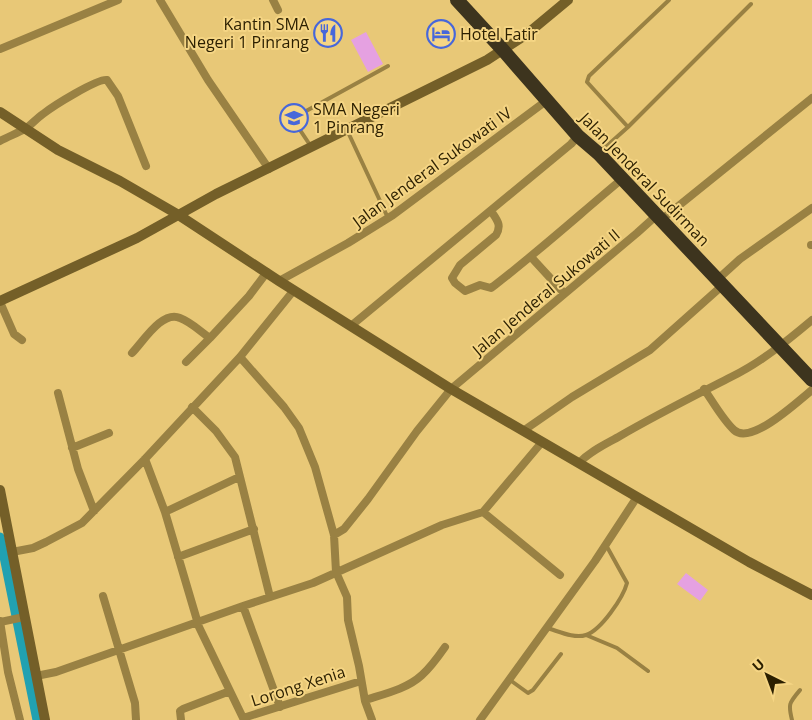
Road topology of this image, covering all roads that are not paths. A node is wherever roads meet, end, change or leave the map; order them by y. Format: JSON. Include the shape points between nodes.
{"nodes":[{"id":1,"x":118,"y":0,"type":"edge"},
{"id":2,"x":160,"y":0,"type":"edge"},
{"id":3,"x":274,"y":0,"type":"edge"},
{"id":4,"x":457,"y":0,"type":"edge"},
{"id":5,"x":668,"y":0,"type":"edge"},
{"id":6,"x":564,"y":1,"type":"edge"},
{"id":7,"x":751,"y":4,"type":"dead end"},
{"id":8,"x":278,"y":10,"type":"dead end"},
{"id":9,"x":0,"y":49,"type":"edge"},
{"id":10,"x":503,"y":50,"type":"junction"},
{"id":11,"x":388,"y":66,"type":"dead end"},
{"id":12,"x":812,"y":98,"type":"edge"},
{"id":13,"x":546,"y":101,"type":"junction"},
{"id":14,"x":0,"y":112,"type":"edge"},
{"id":15,"x":628,"y":127,"type":"junction"},
{"id":16,"x":26,"y":128,"type":"junction"},
{"id":17,"x":347,"y":130,"type":"junction"},
{"id":18,"x":578,"y":136,"type":"junction"},
{"id":19,"x":0,"y":141,"type":"edge"},
{"id":20,"x":312,"y":148,"type":"junction"},
{"id":21,"x":599,"y":154,"type":"junction"},
{"id":22,"x":146,"y":166,"type":"dead end"},
{"id":23,"x":269,"y":169,"type":"junction"},
{"id":24,"x":622,"y":179,"type":"junction"},
{"id":25,"x":812,"y":208,"type":"edge"},
{"id":26,"x":491,"y":211,"type":"junction"},
{"id":27,"x":177,"y":214,"type":"junction"},
{"id":28,"x":659,"y":217,"type":"junction"},
{"id":29,"x":388,"y":218,"type":"junction"},
{"id":30,"x":531,"y":257,"type":"junction"},
{"id":31,"x":267,"y":272,"type":"junction"},
{"id":32,"x":280,"y":281,"type":"junction"},
{"id":33,"x":721,"y":282,"type":"junction"},
{"id":34,"x":294,"y":290,"type":"junction"},
{"id":35,"x":564,"y":293,"type":"junction"},
{"id":36,"x":0,"y":302,"type":"edge"},
{"id":37,"x":812,"y":320,"type":"edge"},
{"id":38,"x":352,"y":325,"type":"junction"},
{"id":39,"x":210,"y":338,"type":"junction"},
{"id":40,"x":22,"y":340,"type":"dead end"},
{"id":41,"x":780,"y":345,"type":"junction"},
{"id":42,"x":132,"y":353,"type":"dead end"},
{"id":43,"x":240,"y":357,"type":"junction"},
{"id":44,"x":186,"y":362,"type":"dead end"},
{"id":45,"x":810,"y":376,"type":"edge"},
{"id":46,"x":451,"y":389,"type":"junction"},
{"id":47,"x":704,"y":389,"type":"junction"},
{"id":48,"x":812,"y":390,"type":"edge"},
{"id":49,"x":58,"y":394,"type":"dead end"},
{"id":50,"x":192,"y":407,"type":"junction"},
{"id":51,"x":523,"y":431,"type":"junction"},
{"id":52,"x":109,"y":433,"type":"dead end"},
{"id":53,"x":542,"y":442,"type":"junction"},
{"id":54,"x":72,"y":448,"type":"junction"},
{"id":55,"x":145,"y":459,"type":"junction"},
{"id":56,"x":579,"y":463,"type":"junction"},
{"id":57,"x":239,"y":477,"type":"junction"},
{"id":58,"x":0,"y":490,"type":"edge"},
{"id":59,"x":637,"y":497,"type":"junction"},
{"id":60,"x":94,"y":511,"type":"junction"},
{"id":61,"x":165,"y":512,"type":"junction"},
{"id":62,"x":483,"y":512,"type":"junction"},
{"id":63,"x":254,"y":530,"type":"junction"},
{"id":64,"x":334,"y":535,"type":"junction"},
{"id":65,"x":606,"y":546,"type":"junction"},
{"id":66,"x":12,"y":552,"type":"junction"},
{"id":67,"x":178,"y":557,"type":"junction"},
{"id":68,"x":336,"y":572,"type":"junction"},
{"id":69,"x":560,"y":576,"type":"dead end"},
{"id":70,"x":812,"y":595,"type":"edge"},
{"id":71,"x":103,"y":596,"type":"dead end"},
{"id":72,"x":270,"y":597,"type":"junction"},
{"id":73,"x":243,"y":606,"type":"junction"},
{"id":74,"x":23,"y":618,"type":"junction"},
{"id":75,"x":2,"y":622,"type":"edge"},
{"id":76,"x":197,"y":622,"type":"junction"},
{"id":77,"x":546,"y":628,"type":"junction"},
{"id":78,"x":586,"y":635,"type":"junction"},
{"id":79,"x":445,"y":648,"type":"dead end"},
{"id":80,"x":119,"y":650,"type":"junction"},
{"id":81,"x":561,"y":654,"type":"dead end"},
{"id":82,"x":648,"y":670,"type":"dead end"},
{"id":83,"x":36,"y":676,"type":"junction"},
{"id":84,"x":510,"y":680,"type":"junction"},
{"id":85,"x":361,"y":681,"type":"junction"},
{"id":86,"x":230,"y":690,"type":"junction"},
{"id":87,"x":800,"y":690,"type":"dead end"},
{"id":88,"x":365,"y":700,"type":"junction"},
{"id":89,"x":280,"y":707,"type":"junction"},
{"id":90,"x":243,"y":719,"type":"edge"},
{"id":91,"x":20,"y":720,"type":"edge"},
{"id":92,"x":45,"y":720,"type":"edge"},
{"id":93,"x":136,"y":720,"type":"edge"},
{"id":94,"x":181,"y":720,"type":"edge"},
{"id":95,"x":372,"y":720,"type":"edge"},
{"id":96,"x":480,"y":720,"type":"edge"},
{"id":97,"x":792,"y":720,"type":"edge"}],
"edges":[{"from":1,"to":9,"type":"street"},
{"from":2,"to":23,"type":"street","via":[[208,80]]},
{"from":3,"to":8,"type":"street"},
{"from":4,"to":10,"type":"highway","name":"Jalan Jenderal Sudirman"},
{"from":5,"to":15,"type":"lane","via":[[587,80]]},
{"from":6,"to":10,"type":"street","via":[[527,34]]},
{"from":7,"to":15,"type":"lane"},
{"from":10,"to":13,"type":"highway","name":"Jalan Jenderal Sudirman"},
{"from":10,"to":17,"type":"street"},
{"from":11,"to":20,"type":"lane","via":[[297,116],[296,124]]},
{"from":12,"to":28,"type":"street","name":"Jalan Jenderal Sukowati II"},
{"from":13,"to":18,"type":"highway","name":"Jalan Jenderal Sudirman"},
{"from":13,"to":29,"type":"street","name":"Jalan Jenderal Sukowati IV"},
{"from":14,"to":16,"type":"street"},
{"from":15,"to":21,"type":"lane"},
{"from":16,"to":19,"type":"street"},
{"from":16,"to":22,"type":"street","via":[[42,114],[95,82],[108,80],[118,96]]},
{"from":16,"to":27,"type":"street","via":[[58,150]]},
{"from":17,"to":20,"type":"street"},
{"from":17,"to":29,"type":"lane"},
{"from":18,"to":21,"type":"highway","name":"Jalan Jenderal Sudirman"},
{"from":18,"to":26,"type":"street"},
{"from":20,"to":23,"type":"street"},
{"from":21,"to":24,"type":"highway","name":"Jalan Jenderal Sudirman"},
{"from":23,"to":27,"type":"street"},
{"from":24,"to":28,"type":"highway","name":"Jalan Jenderal Sudirman"},
{"from":24,"to":30,"type":"street"},
{"from":25,"to":33,"type":"street","via":[[740,259]]},
{"from":26,"to":30,"type":"street","via":[[498,221],[499,230],[460,265],[452,278],[455,284],[465,291],[480,285],[491,288]]},
{"from":26,"to":38,"type":"street"},
{"from":27,"to":31,"type":"street"},
{"from":27,"to":36,"type":"street","via":[[137,238]]},
{"from":28,"to":33,"type":"highway","name":"Jalan Jenderal Sudirman"},
{"from":28,"to":35,"type":"street","name":"Jalan Jenderal Sukowati II"},
{"from":29,"to":32,"type":"street","name":"Jalan Jenderal Sukowati IV"},
{"from":30,"to":35,"type":"street"},
{"from":31,"to":32,"type":"street"},
{"from":31,"to":39,"type":"street"},
{"from":32,"to":34,"type":"street"},
{"from":33,"to":41,"type":"highway","name":"Jalan Jenderal Sudirman"},
{"from":33,"to":51,"type":"street","via":[[650,350]]},
{"from":34,"to":38,"type":"street"},
{"from":34,"to":43,"type":"street"},
{"from":35,"to":46,"type":"street","name":"Jalan Jenderal Sukowati II"},
{"from":36,"to":40,"type":"street","via":[[14,334]]},
{"from":37,"to":41,"type":"street"},
{"from":38,"to":46,"type":"street"},
{"from":39,"to":42,"type":"street","via":[[172,316],[161,320]]},
{"from":39,"to":44,"type":"street"},
{"from":41,"to":45,"type":"highway","name":"Jalan Jenderal Sudirman"},
{"from":41,"to":47,"type":"street","via":[[744,370]]},
{"from":43,"to":50,"type":"street"},
{"from":43,"to":64,"type":"street","via":[[299,428],[315,467]]},
{"from":46,"to":51,"type":"street"},
{"from":46,"to":64,"type":"street","name":"Jalan Jenderal Sukowati II","via":[[368,500],[344,529]]},
{"from":47,"to":48,"type":"street","via":[[735,431],[747,434],[758,431]]},
{"from":47,"to":56,"type":"street","via":[[595,450]]},
{"from":49,"to":54,"type":"street"},
{"from":50,"to":55,"type":"street"},
{"from":50,"to":57,"type":"street","via":[[232,453]]},
{"from":51,"to":53,"type":"street"},
{"from":52,"to":54,"type":"street"},
{"from":53,"to":56,"type":"street"},
{"from":53,"to":62,"type":"street"},
{"from":54,"to":60,"type":"street"},
{"from":55,"to":60,"type":"street"},
{"from":55,"to":61,"type":"street"},
{"from":56,"to":59,"type":"street"},
{"from":57,"to":61,"type":"street"},
{"from":57,"to":63,"type":"street"},
{"from":58,"to":66,"type":"street"},
{"from":59,"to":65,"type":"street"},
{"from":59,"to":70,"type":"street"},
{"from":60,"to":66,"type":"street","via":[[75,528],[33,548]]},
{"from":61,"to":67,"type":"street"},
{"from":62,"to":68,"type":"street","via":[[442,525]]},
{"from":62,"to":69,"type":"street"},
{"from":63,"to":67,"type":"street"},
{"from":63,"to":72,"type":"street"},
{"from":64,"to":68,"type":"street"},
{"from":65,"to":77,"type":"street"},
{"from":65,"to":78,"type":"lane","via":[[627,583],[600,625]]},
{"from":66,"to":74,"type":"street"},
{"from":67,"to":76,"type":"street"},
{"from":68,"to":72,"type":"street"},
{"from":68,"to":85,"type":"street","via":[[347,597],[348,620]]},
{"from":71,"to":80,"type":"street"},
{"from":72,"to":73,"type":"street"},
{"from":73,"to":76,"type":"street"},
{"from":73,"to":89,"type":"street"},
{"from":74,"to":75,"type":"street"},
{"from":74,"to":83,"type":"street"},
{"from":75,"to":91,"type":"street","via":[[8,672]]},
{"from":76,"to":80,"type":"street"},
{"from":76,"to":86,"type":"street"},
{"from":77,"to":78,"type":"lane","via":[[570,635]]},
{"from":77,"to":84,"type":"street"},
{"from":78,"to":82,"type":"lane","via":[[617,648]]},
{"from":79,"to":88,"type":"street","via":[[424,674],[412,683]]},
{"from":80,"to":83,"type":"street"},
{"from":80,"to":93,"type":"street","via":[[135,703]]},
{"from":81,"to":84,"type":"lane","via":[[528,693]]},
{"from":83,"to":92,"type":"street"},
{"from":84,"to":96,"type":"street"},
{"from":85,"to":88,"type":"street"},
{"from":85,"to":89,"type":"street","name":"Lorong Xenia"},
{"from":86,"to":90,"type":"street"},
{"from":86,"to":94,"type":"street","via":[[183,708]]},
{"from":87,"to":97,"type":"lane","via":[[788,706]]},
{"from":88,"to":95,"type":"street"},
{"from":89,"to":90,"type":"street","name":"Lorong Xenia"}]}
